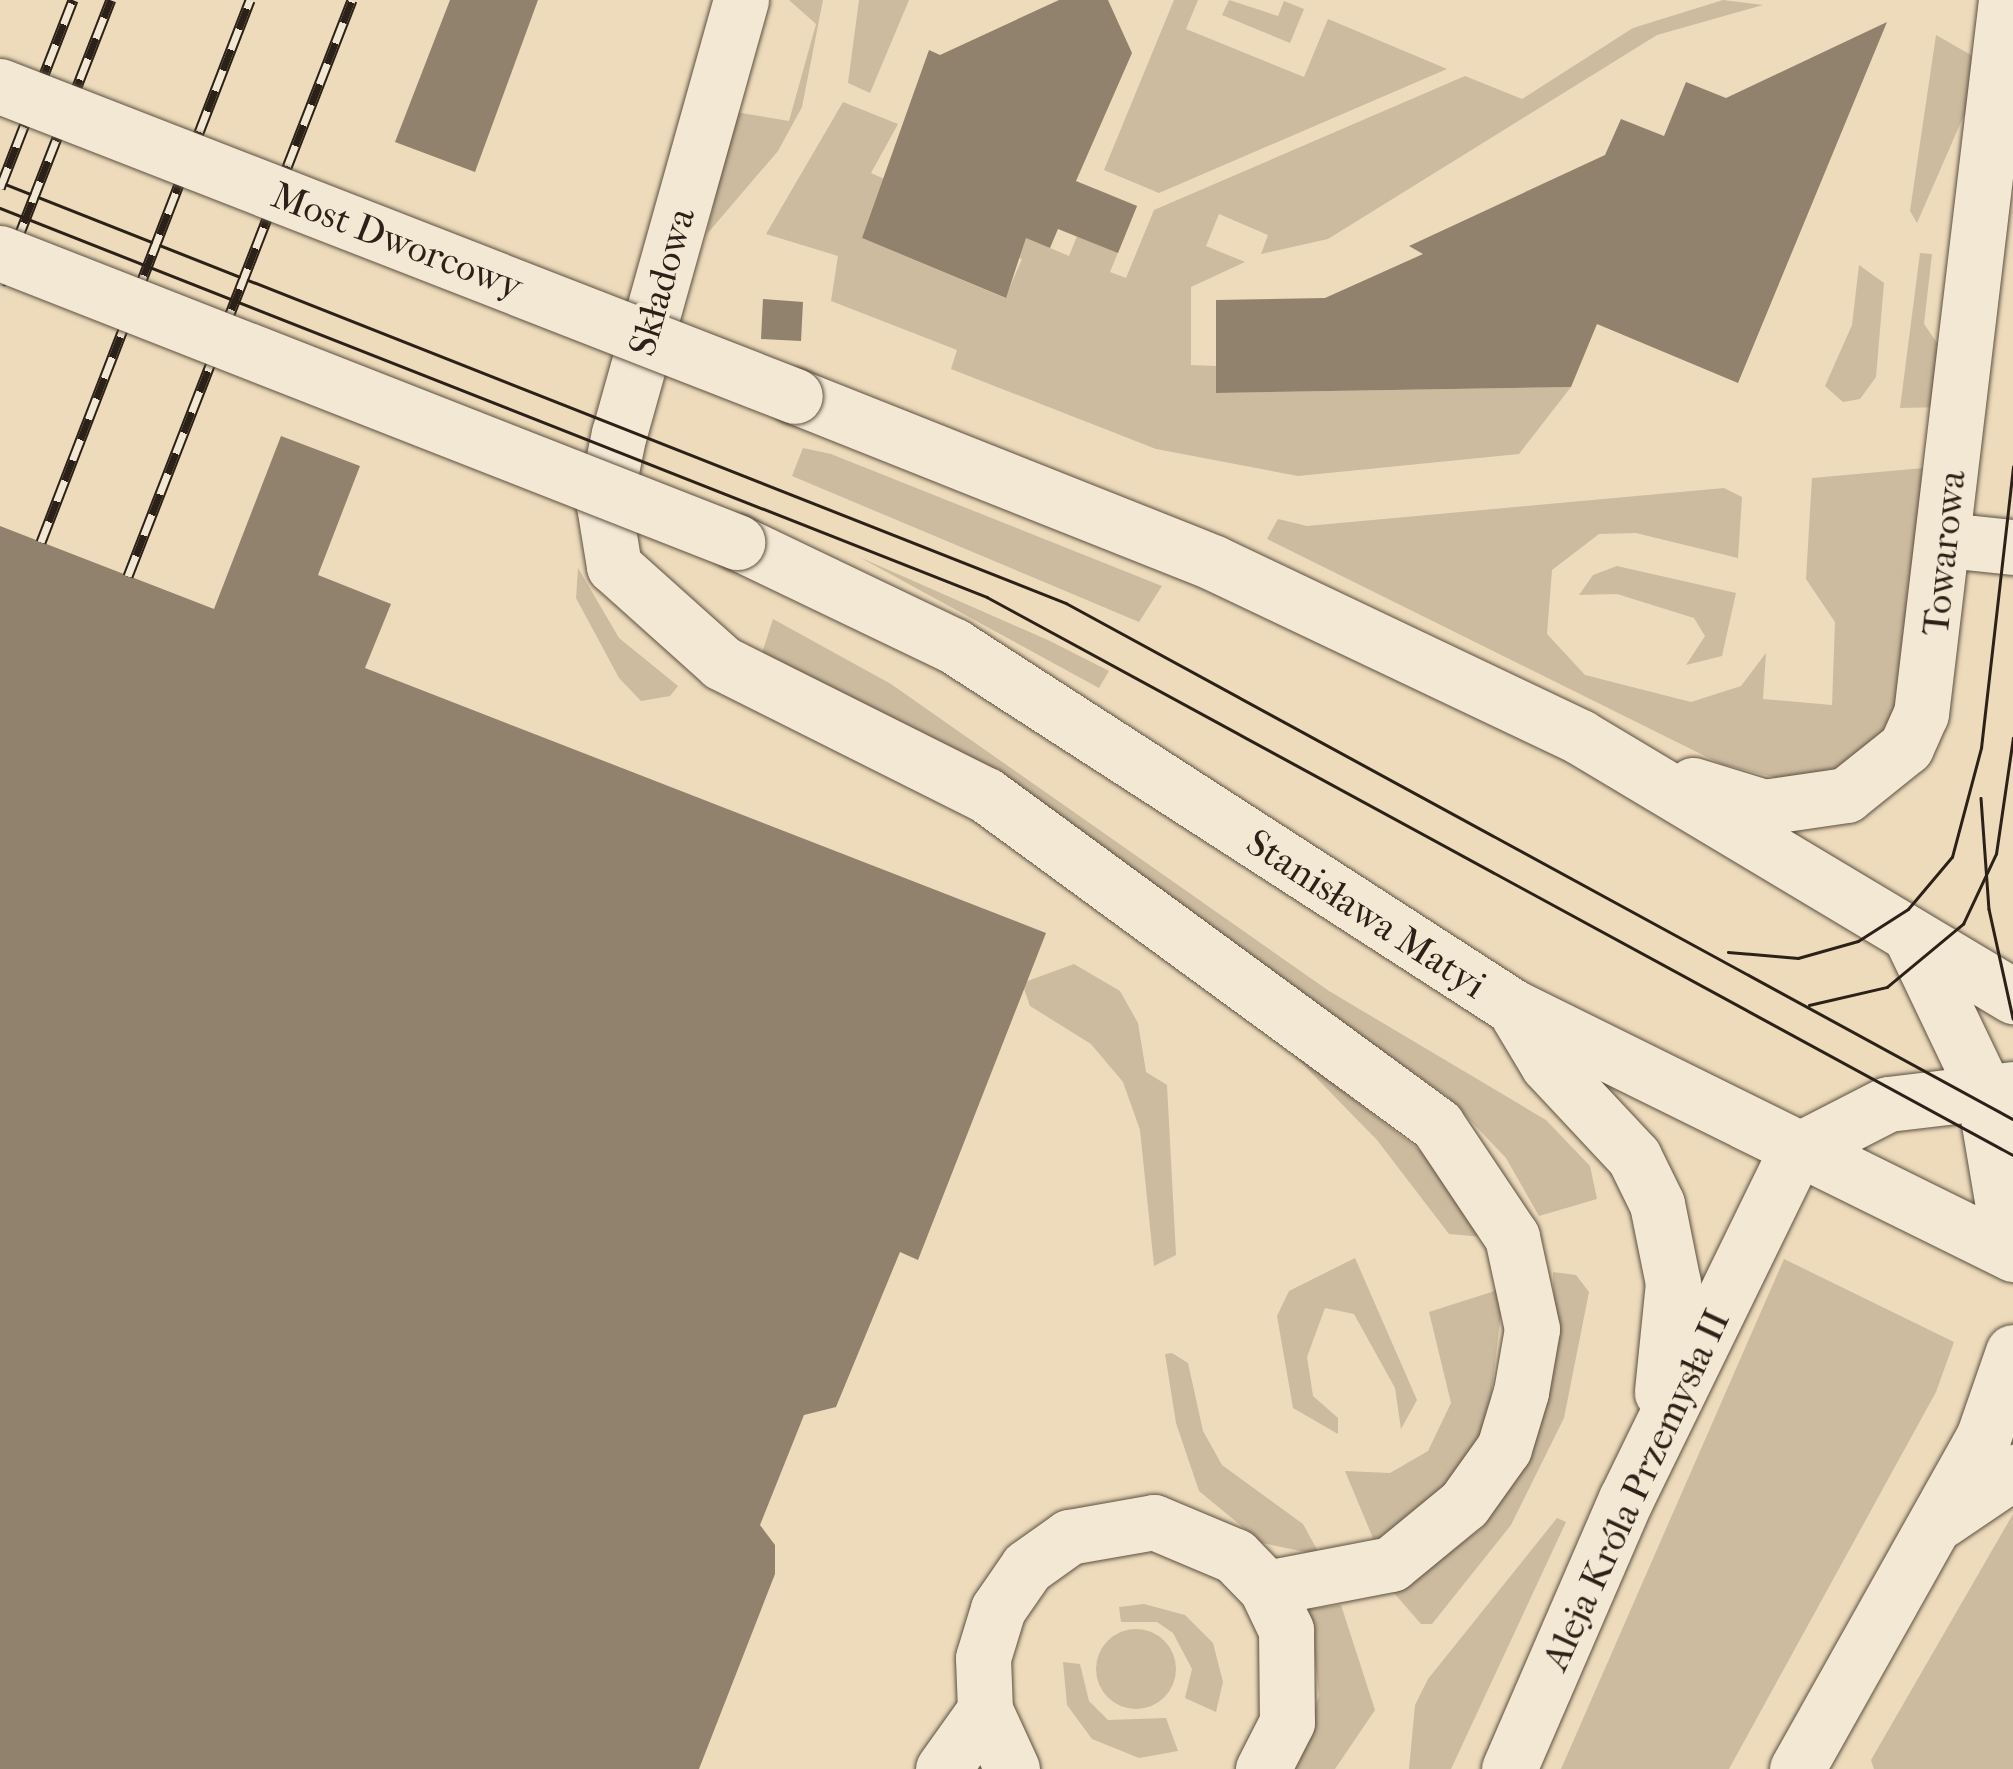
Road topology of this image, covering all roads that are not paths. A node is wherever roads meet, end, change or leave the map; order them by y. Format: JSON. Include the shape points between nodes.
{"nodes":[{"id":1,"x":741,"y":0,"type":"edge"},
{"id":2,"x":2006,"y":0,"type":"edge"},
{"id":3,"x":0,"y":86,"type":"edge"},
{"id":4,"x":0,"y":252,"type":"edge"},
{"id":5,"x":1946,"y":540,"type":"junction"},
{"id":6,"x":2013,"y":547,"type":"edge"},
{"id":7,"x":1580,"y":737,"type":"junction"},
{"id":8,"x":1910,"y":935,"type":"junction"},
{"id":9,"x":2013,"y":996,"type":"edge"},
{"id":10,"x":1513,"y":1007,"type":"junction"},
{"id":11,"x":1998,"y":1088,"type":"edge"},
{"id":12,"x":1796,"y":1151,"type":"junction"},
{"id":13,"x":2012,"y":1254,"type":"edge"},
{"id":14,"x":2013,"y":1352,"type":"edge"},
{"id":15,"x":2013,"y":1472,"type":"edge"},
{"id":16,"x":1626,"y":1500,"type":"junction"},
{"id":17,"x":1932,"y":1528,"type":"junction"},
{"id":18,"x":1266,"y":1588,"type":"junction"},
{"id":19,"x":986,"y":1710,"type":"junction"},
{"id":20,"x":943,"y":1769,"type":"edge"},
{"id":21,"x":1012,"y":1769,"type":"edge"},
{"id":22,"x":1263,"y":1769,"type":"edge"},
{"id":23,"x":1509,"y":1769,"type":"edge"},
{"id":24,"x":1797,"y":1769,"type":"edge"}],
"edges":[{"from":1,"to":18,"type":"street","name":"Składowa","via":[[604,505],[614,566],[722,663],[986,795],[1437,1125],[1512,1237],[1532,1329],[1504,1448],[1464,1504],[1391,1564]]},
{"from":2,"to":5,"type":"street","name":"Towarowa"},
{"from":3,"to":7,"type":"street","name":"Most Dworcowy","bridge":true,"via":[[1214,563]]},
{"from":4,"to":10,"type":"street","name":"Stanisława Matyi","bridge":true,"via":[[737,542],[954,646]]},
{"from":5,"to":6,"type":"street"},
{"from":5,"to":7,"type":"street","name":"Towarowa","via":[[1921,714],[1906,747],[1846,795],[1764,808]]},
{"from":7,"to":8,"type":"street"},
{"from":8,"to":9,"type":"street"},
{"from":8,"to":11,"type":"street"},
{"from":10,"to":12,"type":"street","name":"Stanisława Matyi"},
{"from":10,"to":16,"type":"street","via":[[1548,1065],[1634,1156],[1665,1230],[1668,1372]]},
{"from":11,"to":12,"type":"street","via":[[1888,1104]]},
{"from":11,"to":13,"type":"street"},
{"from":12,"to":13,"type":"street","name":"Stanisława Matyi"},
{"from":12,"to":16,"type":"street","name":"Aleja Króla Przemysła II"},
{"from":14,"to":17,"type":"street","via":[[1996,1410]]},
{"from":15,"to":17,"type":"street"},
{"from":16,"to":23,"type":"street","name":"Aleja Króla Przemysła II"},
{"from":17,"to":24,"type":"street"},
{"from":18,"to":19,"type":"street","via":[[1196,1533],[1140,1523],[1069,1538],[1027,1568],[998,1609],[983,1658]]},
{"from":18,"to":22,"type":"street","via":[[1294,1676],[1287,1722]]},
{"from":19,"to":20,"type":"street"},
{"from":19,"to":21,"type":"street"}]}
